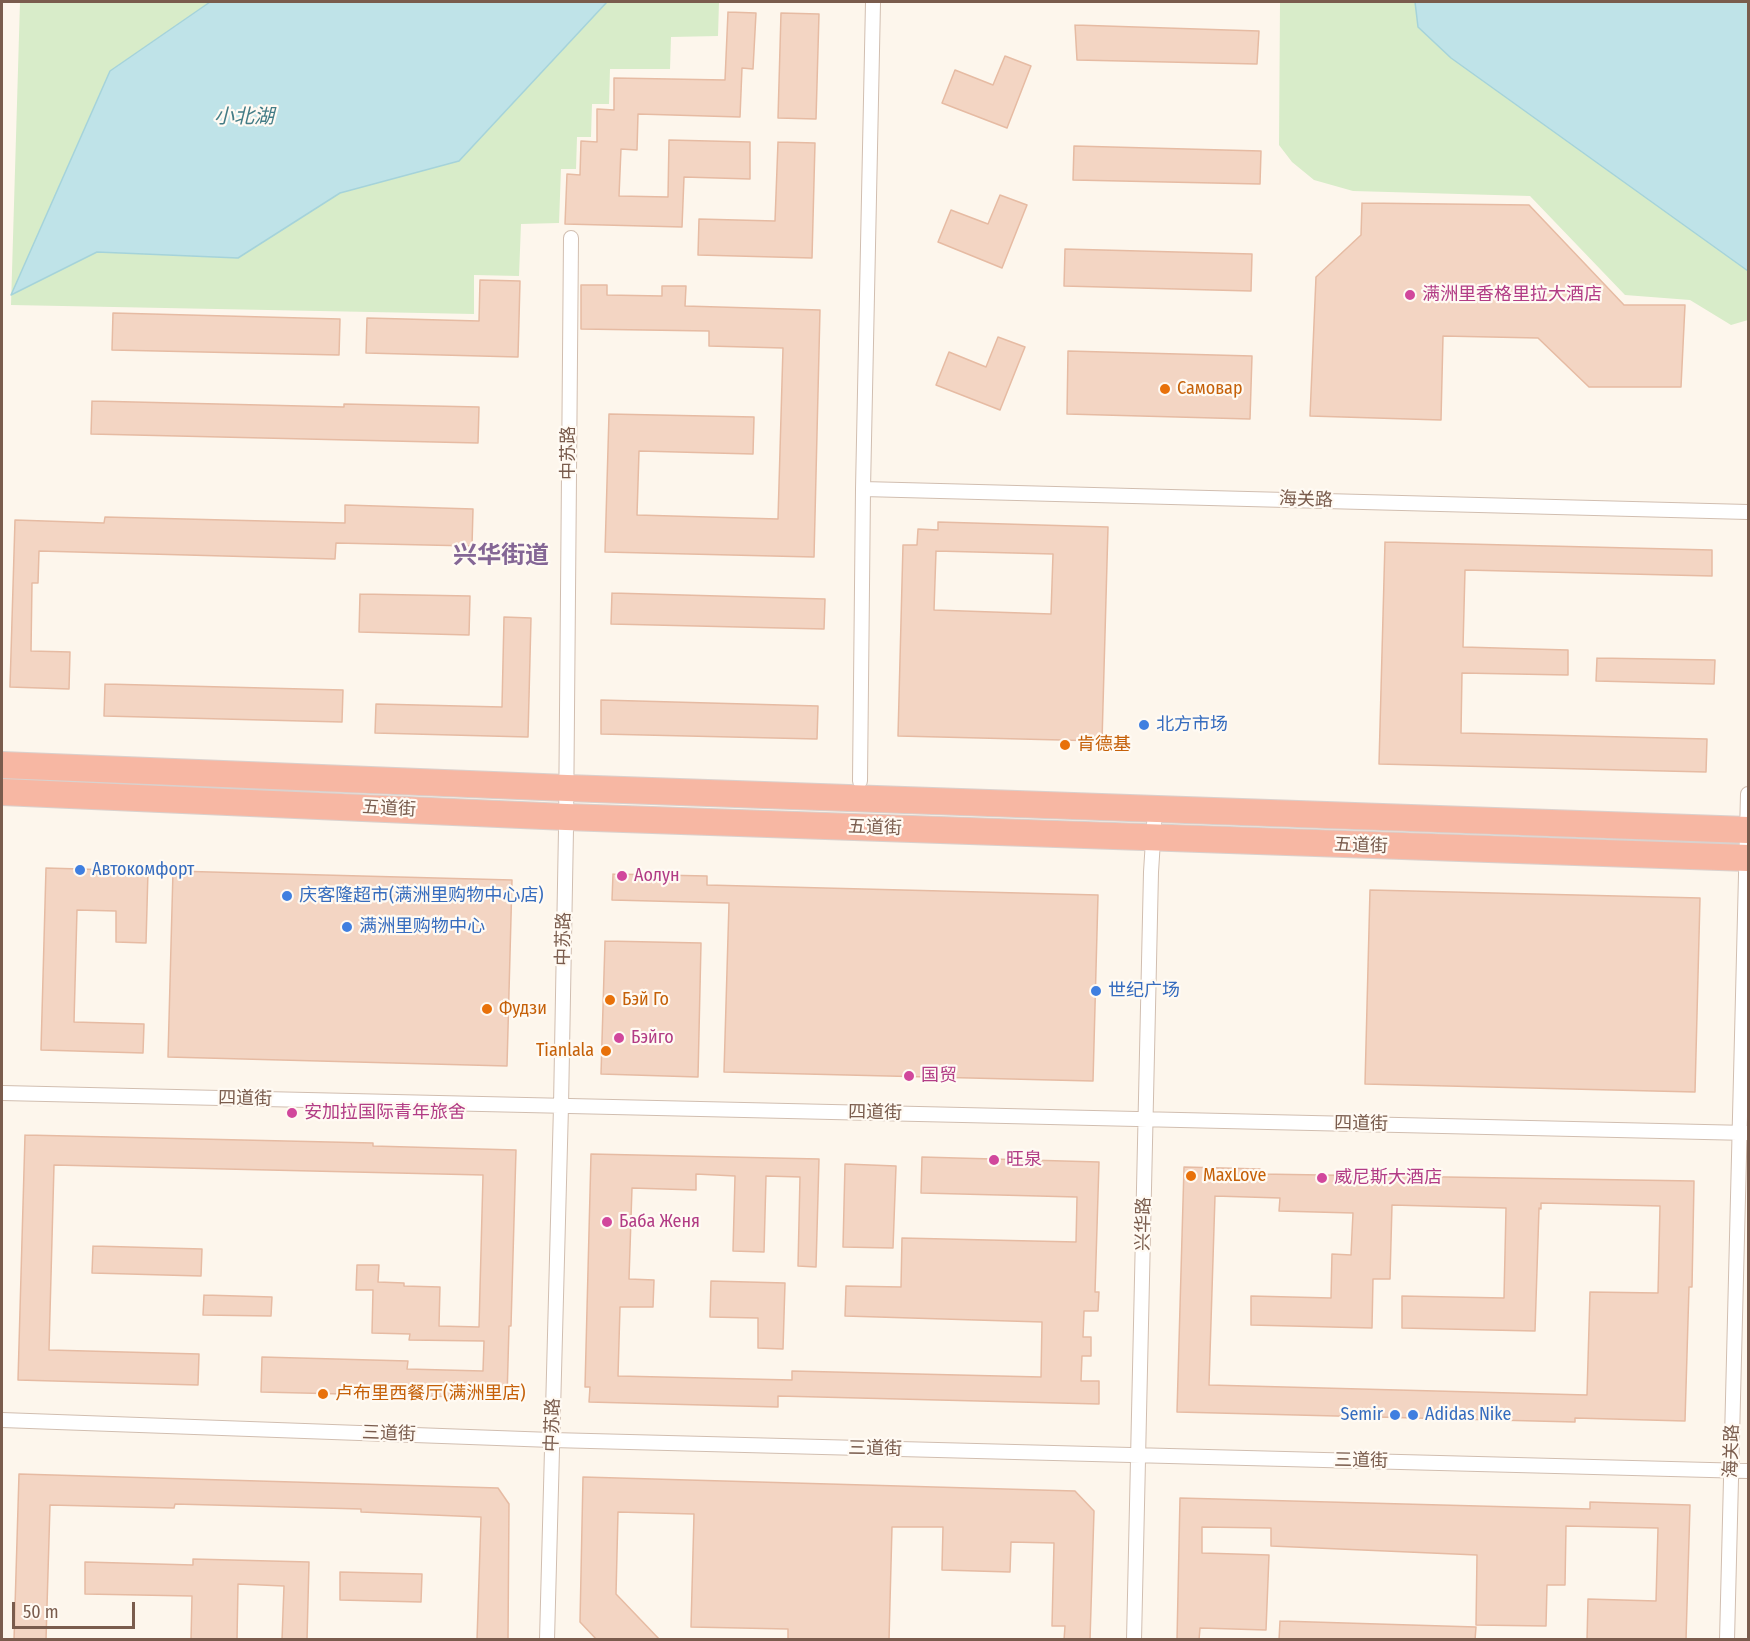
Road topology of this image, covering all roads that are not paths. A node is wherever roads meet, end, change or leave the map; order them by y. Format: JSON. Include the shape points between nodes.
{"nodes":[{"id":1,"x":873,"y":2,"type":"edge"},
{"id":2,"x":571,"y":238,"type":"dead end"},
{"id":3,"x":863,"y":489,"type":"junction"},
{"id":4,"x":1749,"y":512,"type":"edge"},
{"id":5,"x":2,"y":765,"type":"edge"},
{"id":6,"x":860,"y":782,"type":"dead end"},
{"id":7,"x":567,"y":788,"type":"junction"},
{"id":8,"x":2,"y":792,"type":"edge"},
{"id":9,"x":1749,"y":794,"type":"edge"},
{"id":10,"x":1155,"y":809,"type":"junction"},
{"id":11,"x":566,"y":817,"type":"junction"},
{"id":12,"x":1748,"y":830,"type":"edge"},
{"id":13,"x":1153,"y":838,"type":"junction"},
{"id":14,"x":1748,"y":858,"type":"edge"},
{"id":15,"x":2,"y":1093,"type":"edge"},
{"id":16,"x":561,"y":1106,"type":"junction"},
{"id":17,"x":1146,"y":1120,"type":"junction"},
{"id":18,"x":1744,"y":1132,"type":"edge"},
{"id":19,"x":2,"y":1420,"type":"edge"},
{"id":20,"x":552,"y":1440,"type":"junction"},
{"id":21,"x":1138,"y":1455,"type":"junction"},
{"id":22,"x":1731,"y":1471,"type":"junction"},
{"id":23,"x":1749,"y":1471,"type":"edge"},
{"id":24,"x":547,"y":1640,"type":"edge"},
{"id":25,"x":1134,"y":1640,"type":"edge"},
{"id":26,"x":1727,"y":1640,"type":"edge"}],
"edges":[{"from":1,"to":3,"type":"street"},
{"from":2,"to":7,"type":"street","name":"中苏路"},
{"from":3,"to":4,"type":"street","name":"海关路"},
{"from":3,"to":6,"type":"street"},
{"from":5,"to":7,"type":"highway","name":"五道街"},
{"from":7,"to":10,"type":"highway","name":"五道街"},
{"from":7,"to":11,"type":"street","name":"中苏路"},
{"from":8,"to":11,"type":"highway","name":"五道街"},
{"from":9,"to":12,"type":"street","name":"海关路"},
{"from":10,"to":12,"type":"highway","name":"五道街"},
{"from":10,"to":13,"type":"street","name":"兴华路"},
{"from":11,"to":13,"type":"highway","name":"五道街"},
{"from":11,"to":16,"type":"street","name":"中苏路"},
{"from":12,"to":14,"type":"street","name":"海关路"},
{"from":13,"to":14,"type":"highway","name":"五道街"},
{"from":13,"to":17,"type":"street","name":"兴华路"},
{"from":14,"to":18,"type":"street","name":"海关路"},
{"from":15,"to":16,"type":"street","name":"四道街"},
{"from":16,"to":17,"type":"street","name":"四道街"},
{"from":16,"to":20,"type":"street","name":"中苏路"},
{"from":17,"to":18,"type":"street","name":"四道街"},
{"from":17,"to":21,"type":"street","name":"兴华路"},
{"from":18,"to":22,"type":"street","name":"海关路"},
{"from":19,"to":20,"type":"street","name":"三道街"},
{"from":20,"to":21,"type":"street","name":"三道街"},
{"from":20,"to":24,"type":"street","name":"中苏路"},
{"from":21,"to":22,"type":"street","name":"三道街"},
{"from":21,"to":25,"type":"street","name":"兴华路"},
{"from":22,"to":23,"type":"street","name":"三道街"},
{"from":22,"to":26,"type":"street","name":"海关路"}]}
